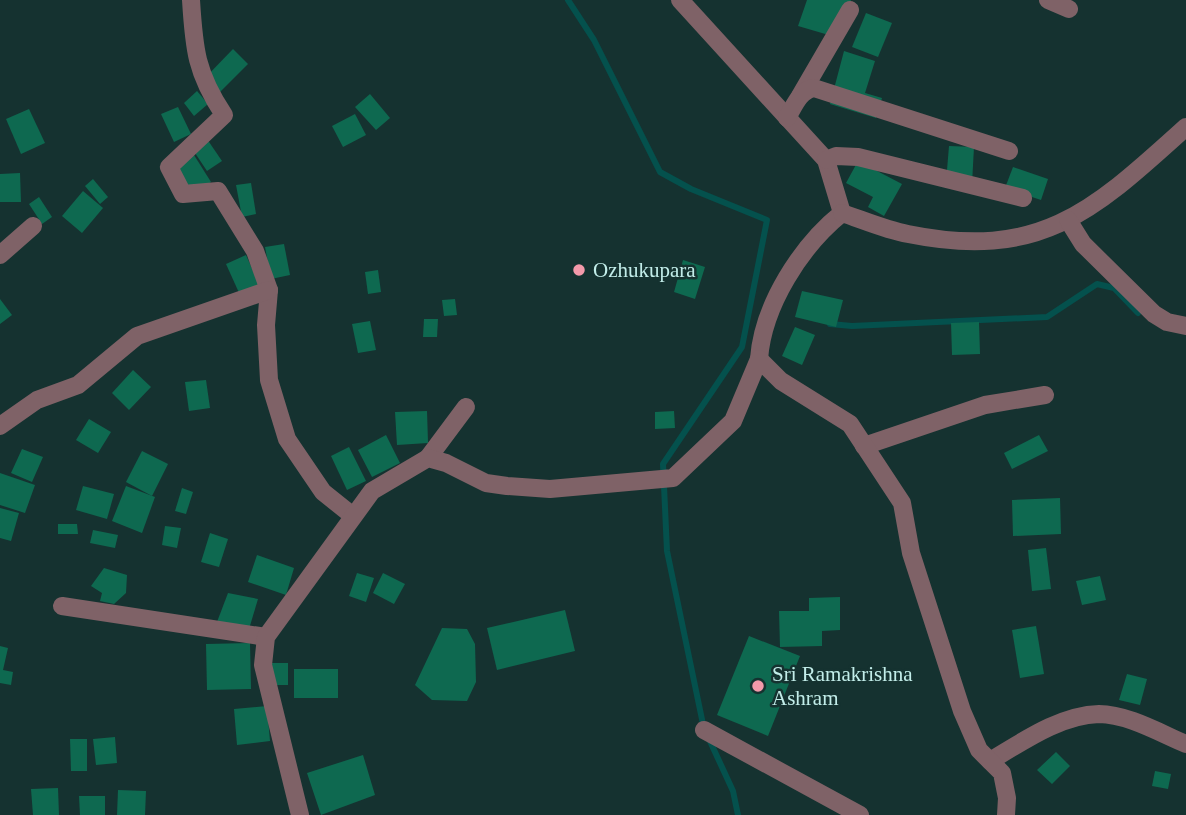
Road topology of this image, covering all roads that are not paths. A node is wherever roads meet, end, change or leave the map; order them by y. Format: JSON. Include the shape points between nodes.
{"nodes":[{"id":1,"x":191,"y":0,"type":"edge"},
{"id":2,"x":680,"y":0,"type":"edge"},
{"id":3,"x":1048,"y":0,"type":"edge"},
{"id":4,"x":1069,"y":9,"type":"dead end"},
{"id":5,"x":850,"y":10,"type":"dead end"},
{"id":6,"x":800,"y":96,"type":"junction"},
{"id":7,"x":787,"y":118,"type":"junction"},
{"id":8,"x":1186,"y":127,"type":"edge"},
{"id":9,"x":1009,"y":151,"type":"dead end"},
{"id":10,"x":826,"y":160,"type":"junction"},
{"id":11,"x":1023,"y":198,"type":"dead end"},
{"id":12,"x":842,"y":213,"type":"junction"},
{"id":13,"x":1068,"y":220,"type":"junction"},
{"id":14,"x":33,"y":226,"type":"dead end"},
{"id":15,"x":0,"y":255,"type":"edge"},
{"id":16,"x":269,"y":290,"type":"junction"},
{"id":17,"x":1186,"y":326,"type":"edge"},
{"id":18,"x":759,"y":359,"type":"junction"},
{"id":19,"x":1045,"y":395,"type":"dead end"},
{"id":20,"x":466,"y":407,"type":"dead end"},
{"id":21,"x":0,"y":426,"type":"edge"},
{"id":22,"x":864,"y":446,"type":"junction"},
{"id":23,"x":428,"y":458,"type":"junction"},
{"id":24,"x":353,"y":516,"type":"junction"},
{"id":25,"x":62,"y":606,"type":"dead end"},
{"id":26,"x":265,"y":636,"type":"junction"},
{"id":27,"x":704,"y":730,"type":"dead end"},
{"id":28,"x":1186,"y":744,"type":"edge"},
{"id":29,"x":989,"y":761,"type":"junction"},
{"id":30,"x":300,"y":815,"type":"edge"},
{"id":31,"x":860,"y":815,"type":"edge"},
{"id":32,"x":1006,"y":815,"type":"edge"}],
"edges":[{"from":1,"to":16,"type":"street","via":[[194,45],[205,87],[224,115],[169,167],[183,194],[218,191],[255,251]]},
{"from":2,"to":7,"type":"street"},
{"from":3,"to":4,"type":"street"},
{"from":5,"to":6,"type":"street"},
{"from":6,"to":7,"type":"street"},
{"from":6,"to":9,"type":"street","via":[[814,88]]},
{"from":7,"to":10,"type":"street"},
{"from":8,"to":13,"type":"street","via":[[1145,164]]},
{"from":10,"to":11,"type":"street","via":[[858,157]]},
{"from":10,"to":12,"type":"street"},
{"from":12,"to":13,"type":"street","via":[[908,234],[995,242],[1029,236]]},
{"from":12,"to":18,"type":"street","via":[[813,241],[787,279],[761,340]]},
{"from":13,"to":17,"type":"street","via":[[1083,244],[1154,314]]},
{"from":14,"to":15,"type":"street"},
{"from":16,"to":21,"type":"street","via":[[137,336],[78,385],[37,400]]},
{"from":16,"to":24,"type":"street","via":[[269,380],[287,439],[323,492]]},
{"from":18,"to":22,"type":"street","via":[[781,381],[850,424]]},
{"from":18,"to":23,"type":"street","via":[[733,421],[674,478],[550,489],[508,486],[486,483]]},
{"from":19,"to":22,"type":"street","via":[[985,405]]},
{"from":20,"to":23,"type":"street"},
{"from":22,"to":29,"type":"street","via":[[902,503],[911,553],[962,711],[979,750]]},
{"from":23,"to":24,"type":"street","via":[[372,491]]},
{"from":24,"to":26,"type":"street"},
{"from":25,"to":26,"type":"street"},
{"from":26,"to":30,"type":"street","via":[[263,665]]},
{"from":27,"to":31,"type":"street"},
{"from":28,"to":29,"type":"street","via":[[1101,714],[1076,717]]},
{"from":29,"to":32,"type":"street","via":[[1002,773]]}]}
